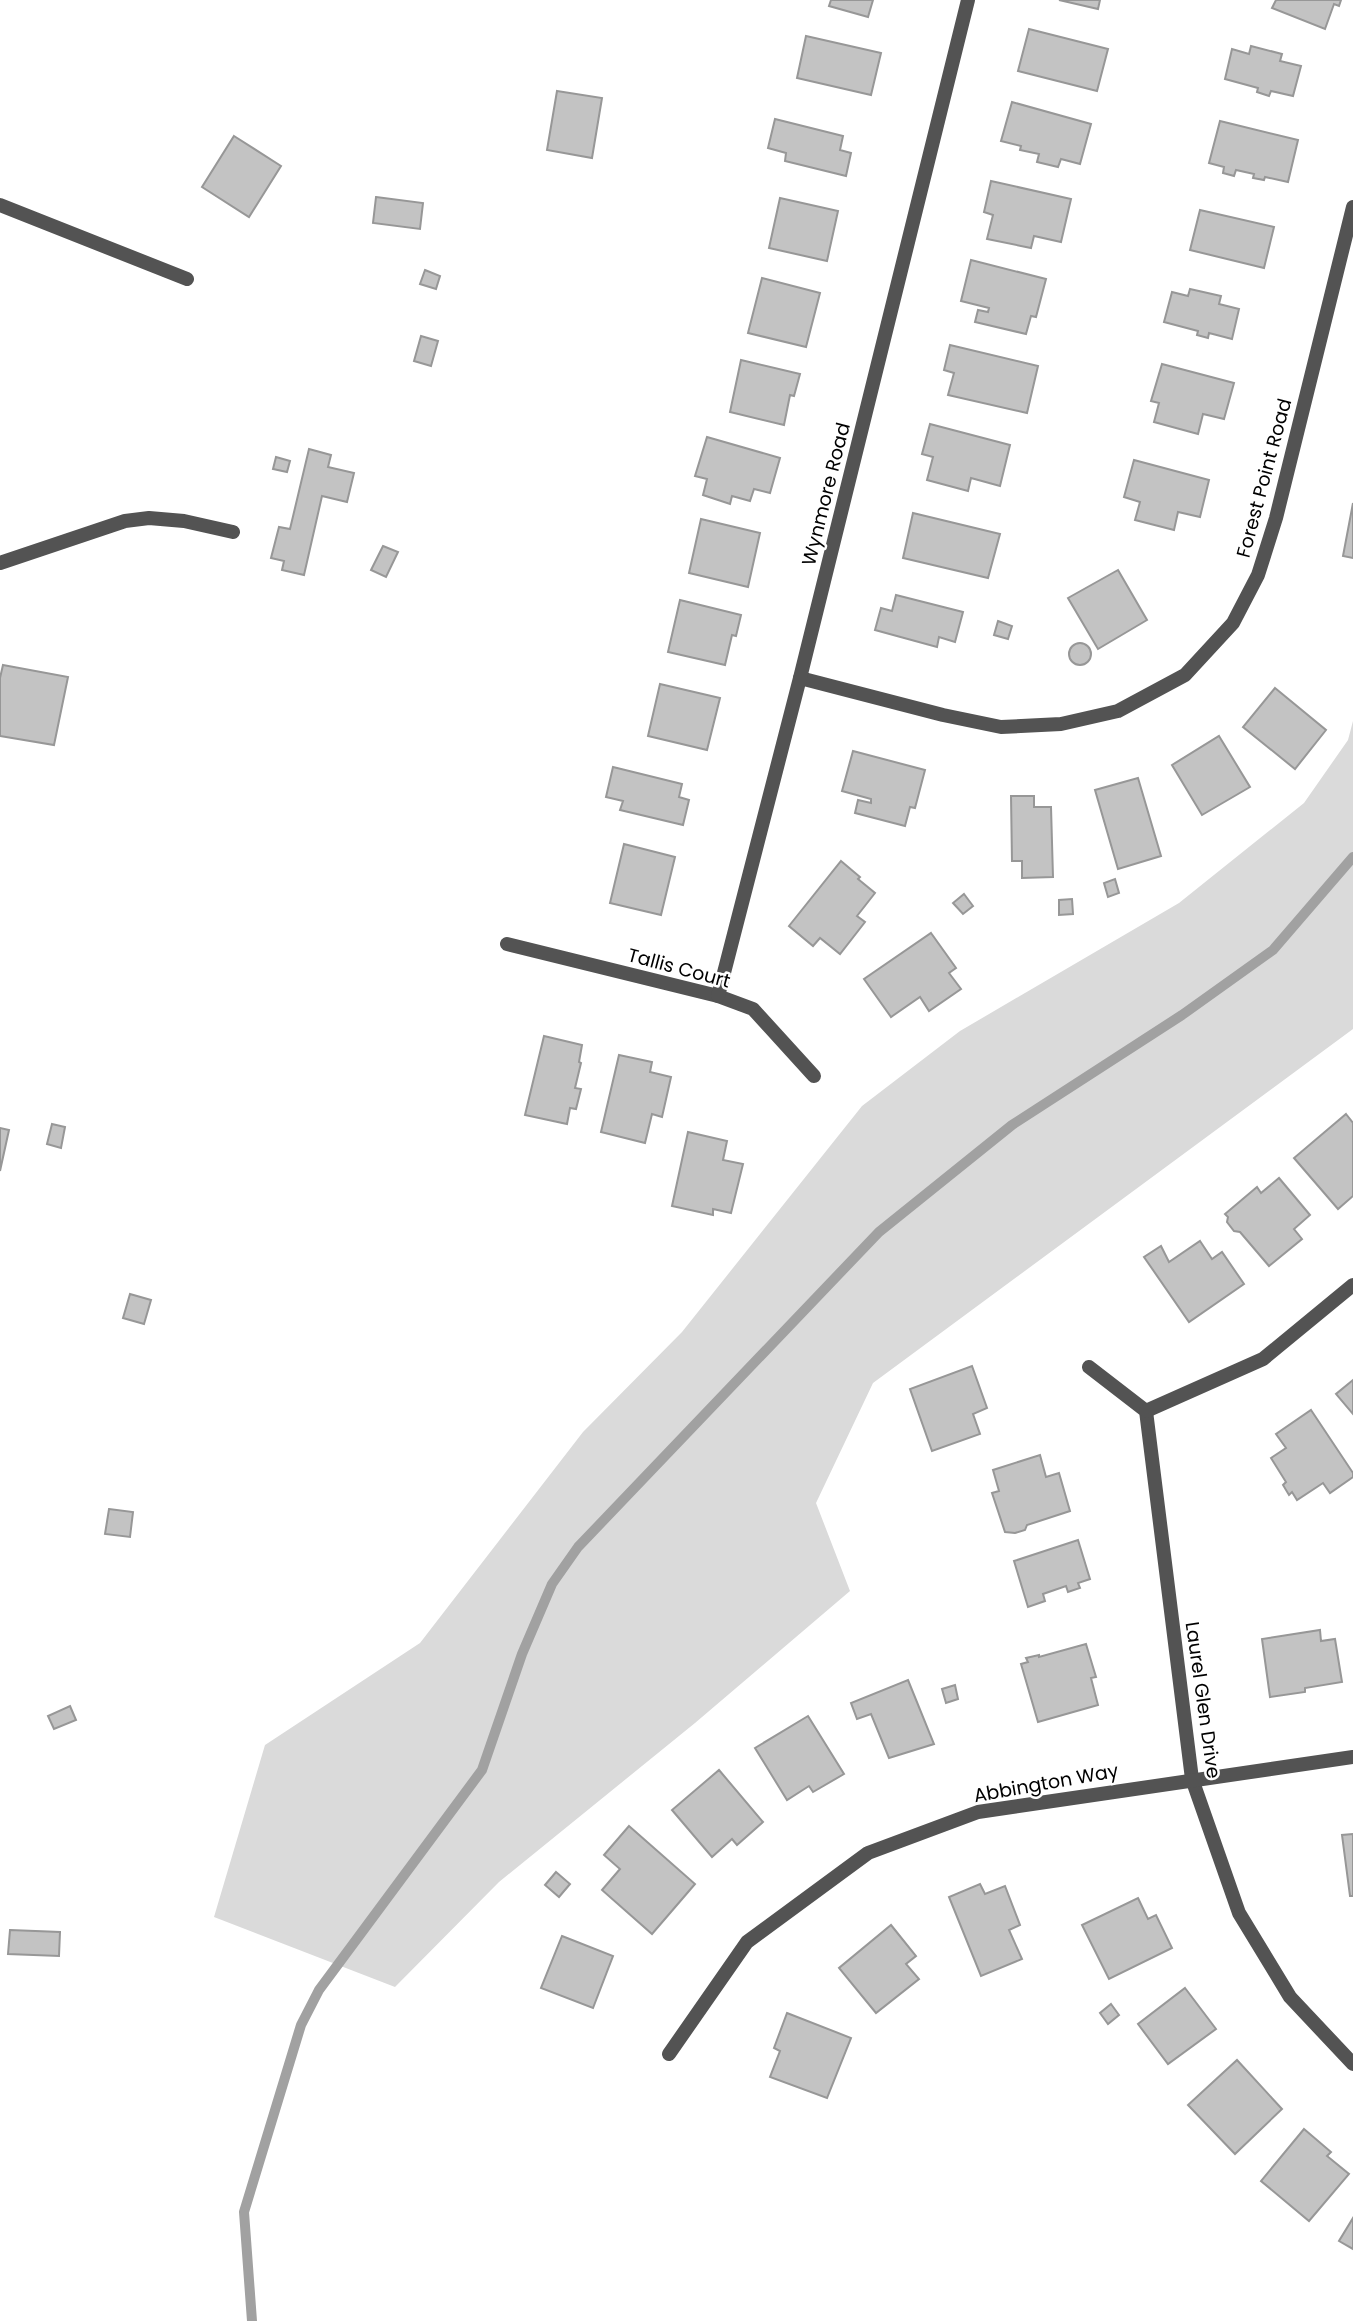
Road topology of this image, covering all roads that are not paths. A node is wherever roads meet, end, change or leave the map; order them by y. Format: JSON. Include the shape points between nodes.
{"nodes":[{"id":1,"x":968,"y":0,"type":"edge"},
{"id":2,"x":0,"y":205,"type":"edge"},
{"id":3,"x":1353,"y":208,"type":"edge"},
{"id":4,"x":187,"y":279,"type":"dead end"},
{"id":5,"x":233,"y":532,"type":"dead end"},
{"id":6,"x":0,"y":563,"type":"edge"},
{"id":7,"x":800,"y":678,"type":"junction"},
{"id":8,"x":507,"y":944,"type":"dead end"},
{"id":9,"x":718,"y":996,"type":"junction"},
{"id":10,"x":814,"y":1076,"type":"dead end"},
{"id":11,"x":1353,"y":1285,"type":"edge"},
{"id":12,"x":1089,"y":1367,"type":"dead end"},
{"id":13,"x":1146,"y":1411,"type":"junction"},
{"id":14,"x":1353,"y":1757,"type":"edge"},
{"id":15,"x":1192,"y":1779,"type":"junction"},
{"id":16,"x":669,"y":2054,"type":"dead end"},
{"id":17,"x":1353,"y":2064,"type":"edge"}],
"edges":[{"from":1,"to":7,"type":"street","name":"Wynmore Road"},
{"from":2,"to":4,"type":"street"},
{"from":3,"to":7,"type":"street","name":"Forest Point Road","via":[[1258,575],[1233,623],[1185,675],[1118,710],[1061,724],[1001,727]]},
{"from":5,"to":6,"type":"street","via":[[184,521],[125,521]]},
{"from":7,"to":9,"type":"street","name":"Wynmore Road"},
{"from":8,"to":9,"type":"street","name":"Tallis Court"},
{"from":9,"to":10,"type":"street","name":"Tallis Court","via":[[753,1009]]},
{"from":11,"to":13,"type":"street","via":[[1262,1359]]},
{"from":12,"to":13,"type":"street"},
{"from":13,"to":15,"type":"street","name":"Laurel Glen Drive"},
{"from":14,"to":15,"type":"street","name":"Abbington Way"},
{"from":15,"to":16,"type":"street","name":"Abbington Way","via":[[978,1812],[868,1853],[747,1942]]},
{"from":15,"to":17,"type":"street","name":"Laurel Glen Drive","via":[[1239,1913],[1290,1997]]}]}
